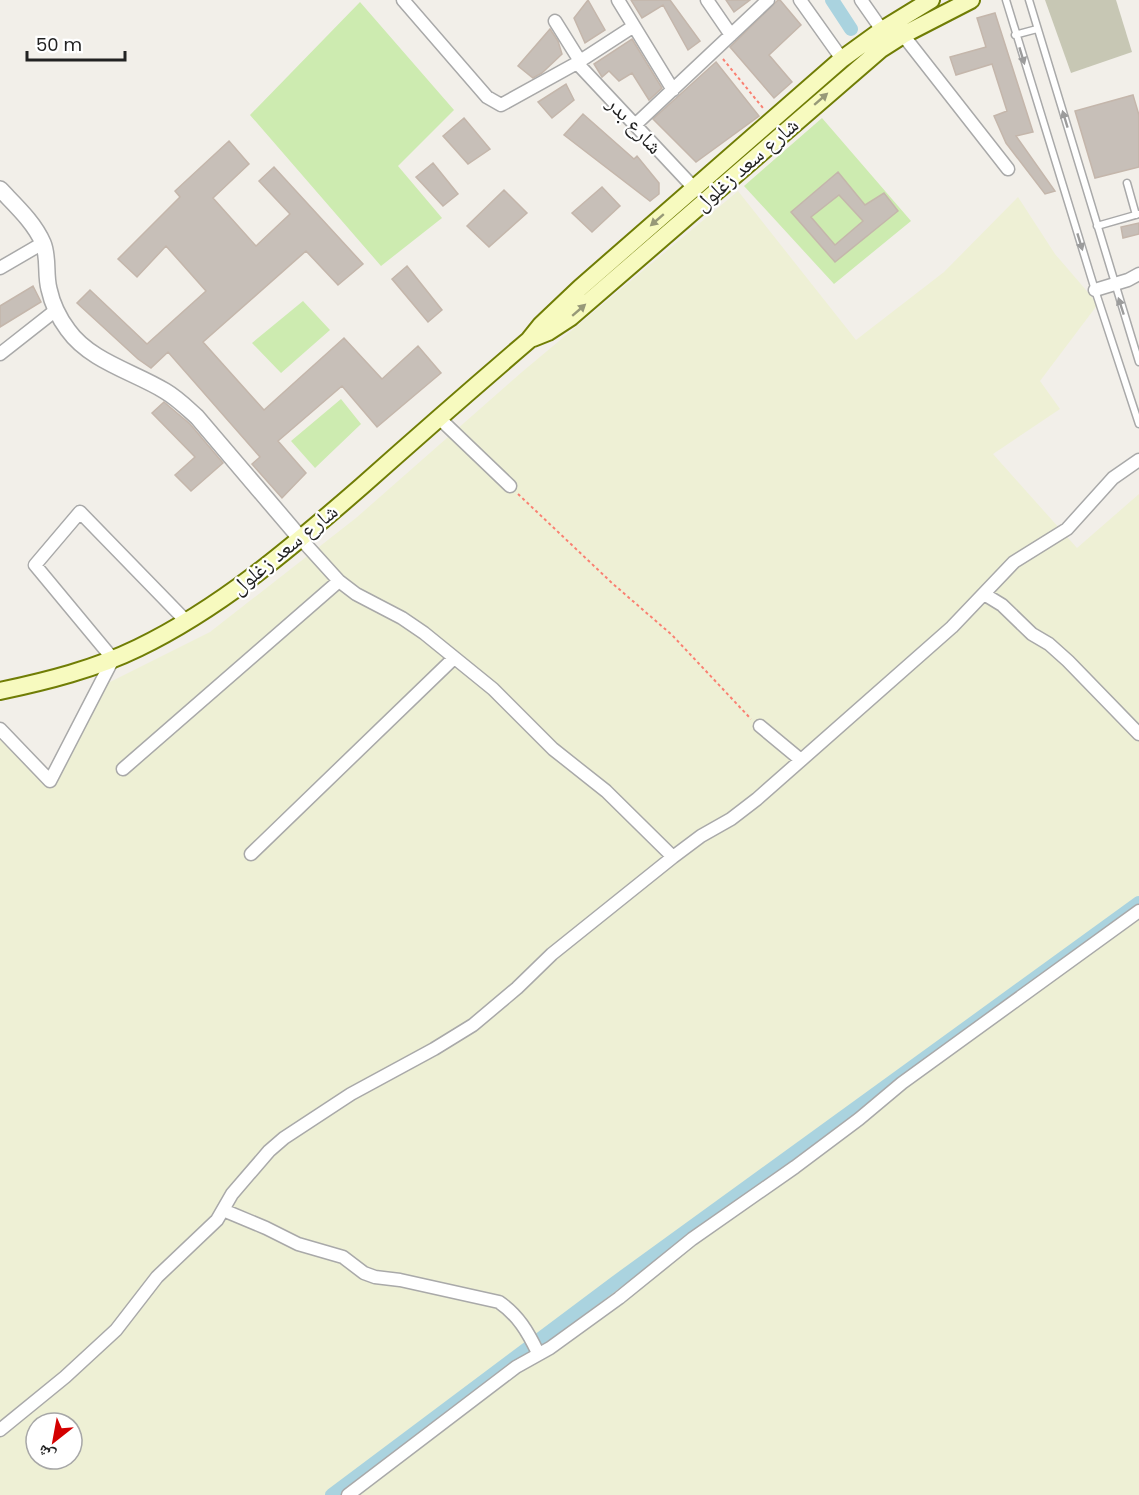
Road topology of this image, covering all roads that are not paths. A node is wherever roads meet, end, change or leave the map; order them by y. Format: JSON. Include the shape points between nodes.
{"nodes":[{"id":1,"x":403,"y":0,"type":"edge"},
{"id":2,"x":618,"y":0,"type":"edge"},
{"id":3,"x":707,"y":0,"type":"edge"},
{"id":4,"x":768,"y":0,"type":"edge"},
{"id":5,"x":800,"y":0,"type":"edge"},
{"id":6,"x":861,"y":0,"type":"edge"},
{"id":7,"x":931,"y":0,"type":"edge"},
{"id":8,"x":971,"y":0,"type":"edge"},
{"id":9,"x":1006,"y":0,"type":"edge"},
{"id":10,"x":1029,"y":0,"type":"edge"},
{"id":11,"x":555,"y":21,"type":"dead end"},
{"id":12,"x":634,"y":26,"type":"junction"},
{"id":13,"x":1037,"y":29,"type":"junction"},
{"id":14,"x":882,"y":30,"type":"junction"},
{"id":15,"x":730,"y":35,"type":"junction"},
{"id":16,"x":903,"y":35,"type":"junction"},
{"id":17,"x":1016,"y":35,"type":"junction"},
{"id":18,"x":842,"y":59,"type":"junction"},
{"id":19,"x":578,"y":62,"type":"junction"},
{"id":20,"x":673,"y":90,"type":"junction"},
{"id":21,"x":635,"y":125,"type":"junction"},
{"id":22,"x":1008,"y":169,"type":"dead end"},
{"id":23,"x":1127,"y":183,"type":"dead end"},
{"id":24,"x":694,"y":188,"type":"junction"},
{"id":25,"x":0,"y":189,"type":"edge"},
{"id":26,"x":1138,"y":214,"type":"edge"},
{"id":27,"x":1097,"y":226,"type":"junction"},
{"id":28,"x":43,"y":243,"type":"junction"},
{"id":29,"x":0,"y":268,"type":"edge"},
{"id":30,"x":1139,"y":274,"type":"edge"},
{"id":31,"x":1114,"y":284,"type":"junction"},
{"id":32,"x":1095,"y":290,"type":"junction"},
{"id":33,"x":56,"y":310,"type":"junction"},
{"id":34,"x":530,"y":340,"type":"junction"},
{"id":35,"x":0,"y":354,"type":"edge"},
{"id":36,"x":1139,"y":362,"type":"edge"},
{"id":37,"x":439,"y":418,"type":"junction"},
{"id":38,"x":1139,"y":424,"type":"edge"},
{"id":39,"x":1139,"y":460,"type":"edge"},
{"id":40,"x":510,"y":486,"type":"road end"},
{"id":41,"x":300,"y":538,"type":"junction"},
{"id":42,"x":339,"y":581,"type":"junction"},
{"id":43,"x":984,"y":594,"type":"junction"},
{"id":44,"x":186,"y":621,"type":"junction"},
{"id":45,"x":454,"y":658,"type":"junction"},
{"id":46,"x":113,"y":659,"type":"junction"},
{"id":47,"x":0,"y":691,"type":"edge"},
{"id":48,"x":760,"y":726,"type":"road end"},
{"id":49,"x":0,"y":729,"type":"edge"},
{"id":50,"x":1139,"y":734,"type":"edge"},
{"id":51,"x":801,"y":760,"type":"junction"},
{"id":52,"x":123,"y":769,"type":"dead end"},
{"id":53,"x":251,"y":854,"type":"dead end"},
{"id":54,"x":673,"y":857,"type":"junction"},
{"id":55,"x":1139,"y":911,"type":"edge"},
{"id":56,"x":223,"y":1210,"type":"junction"},
{"id":57,"x":537,"y":1351,"type":"junction"},
{"id":58,"x":0,"y":1430,"type":"edge"},
{"id":59,"x":348,"y":1495,"type":"edge"}],
"edges":[{"from":1,"to":19,"type":"street","via":[[487,97],[501,105]]},
{"from":2,"to":12,"type":"street"},
{"from":3,"to":15,"type":"street"},
{"from":4,"to":15,"type":"street"},
{"from":5,"to":18,"type":"street"},
{"from":6,"to":14,"type":"street"},
{"from":7,"to":14,"type":"main road","name":"شارع سعد زغلول"},
{"from":8,"to":16,"type":"main road","name":"شارع سعد زغلول"},
{"from":9,"to":17,"type":"lane"},
{"from":10,"to":13,"type":"lane"},
{"from":11,"to":19,"type":"street","name":"شارع بدر"},
{"from":12,"to":19,"type":"street"},
{"from":12,"to":20,"type":"street"},
{"from":13,"to":17,"type":"lane"},
{"from":27,"to":13,"type":"lane","one_way":true},
{"from":14,"to":18,"type":"main road","name":"شارع سعد زغلول"},
{"from":15,"to":20,"type":"street"},
{"from":16,"to":22,"type":"street"},
{"from":34,"to":16,"type":"main road","name":"شارع سعد زغلول","one_way":true,"via":[[571,317],[857,69]]},
{"from":17,"to":32,"type":"lane","one_way":true},
{"from":18,"to":24,"type":"main road","name":"شارع سعد زغلول"},
{"from":19,"to":21,"type":"street","name":"شارع بدر"},
{"from":20,"to":21,"type":"street"},
{"from":21,"to":24,"type":"street","name":"شارع بدر"},
{"from":23,"to":26,"type":"lane"},
{"from":24,"to":34,"type":"main road","name":"شارع سعد زغلول","one_way":true,"via":[[554,312]]},
{"from":25,"to":28,"type":"street"},
{"from":26,"to":27,"type":"lane"},
{"from":27,"to":31,"type":"lane"},
{"from":28,"to":29,"type":"street"},
{"from":28,"to":33,"type":"street","via":[[48,288]]},
{"from":30,"to":31,"type":"street"},
{"from":31,"to":32,"type":"street"},
{"from":36,"to":31,"type":"lane","one_way":true},
{"from":32,"to":38,"type":"lane"},
{"from":33,"to":35,"type":"street"},
{"from":33,"to":41,"type":"street","via":[[81,345],[166,392],[197,417]]},
{"from":34,"to":37,"type":"main road","name":"شارع سعد زغلول"},
{"from":37,"to":40,"type":"street"},
{"from":37,"to":41,"type":"main road","name":"شارع سعد زغلول"},
{"from":39,"to":43,"type":"street","via":[[1113,478],[1067,529],[1014,562]]},
{"from":41,"to":42,"type":"street"},
{"from":41,"to":44,"type":"main road","name":"شارع سعد زغلول","via":[[219,601]]},
{"from":42,"to":45,"type":"street","via":[[402,618]]},
{"from":42,"to":52,"type":"street"},
{"from":43,"to":50,"type":"street","via":[[1068,661]]},
{"from":43,"to":51,"type":"street"},
{"from":44,"to":46,"type":"main road","name":"شارع سعد زغلول"},
{"from":44,"to":46,"type":"street","via":[[80,512],[34,565]]},
{"from":45,"to":53,"type":"street"},
{"from":45,"to":54,"type":"street","via":[[606,791]]},
{"from":46,"to":47,"type":"main road","name":"شارع سعد زغلول"},
{"from":46,"to":49,"type":"street","via":[[50,781]]},
{"from":48,"to":51,"type":"street"},
{"from":51,"to":54,"type":"street","via":[[742,812]]},
{"from":54,"to":56,"type":"street","via":[[552,954],[473,1025],[351,1094],[284,1138],[239,1186]]},
{"from":55,"to":57,"type":"street","via":[[902,1083],[550,1348]]},
{"from":56,"to":57,"type":"street","via":[[298,1244],[343,1257],[375,1277],[499,1302],[521,1322]]},
{"from":56,"to":58,"type":"street","via":[[157,1277],[116,1330]]},
{"from":57,"to":59,"type":"street"}]}
